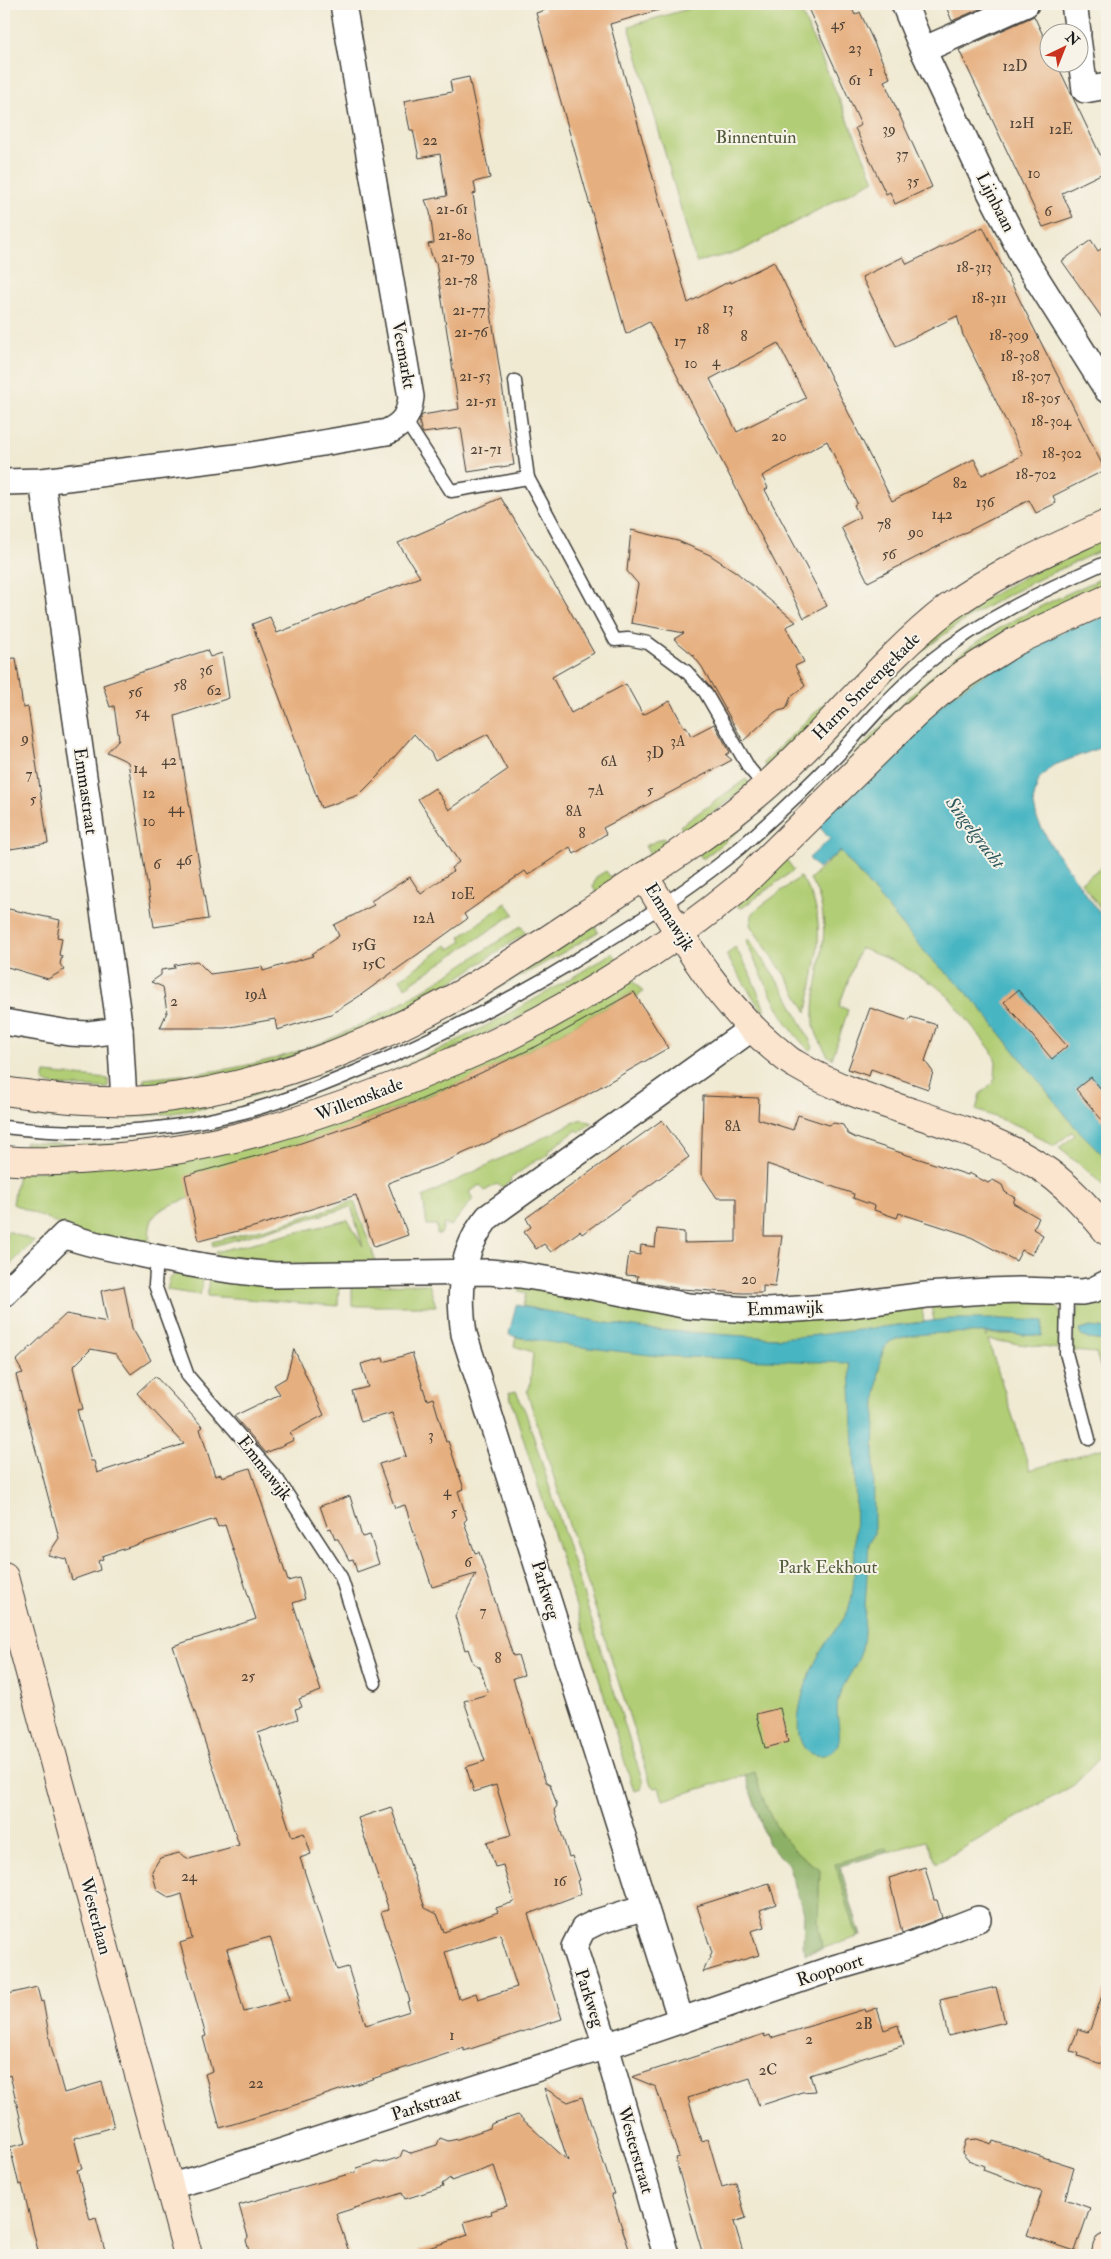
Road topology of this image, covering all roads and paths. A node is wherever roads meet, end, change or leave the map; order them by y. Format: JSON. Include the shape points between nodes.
{"nodes":[{"id":1,"x":343,"y":4,"type":"edge"},
{"id":2,"x":904,"y":4,"type":"edge"},
{"id":3,"x":1026,"y":4,"type":"edge"},
{"id":4,"x":1074,"y":4,"type":"edge"},
{"id":5,"x":1077,"y":22,"type":"edge"},
{"id":6,"x":923,"y":50,"type":"junction"},
{"id":7,"x":1083,"y":72,"type":"edge"},
{"id":8,"x":1107,"y":86,"type":"edge"},
{"id":9,"x":515,"y":381,"type":"dead end"},
{"id":10,"x":1107,"y":390,"type":"edge"},
{"id":11,"x":405,"y":420,"type":"junction"},
{"id":12,"x":528,"y":478,"type":"junction"},
{"id":13,"x":42,"y":481,"type":"junction"},
{"id":14,"x":4,"y":482,"type":"edge"},
{"id":15,"x":1107,"y":524,"type":"edge"},
{"id":16,"x":1107,"y":562,"type":"edge"},
{"id":17,"x":1107,"y":599,"type":"edge"},
{"id":18,"x":765,"y":787,"type":"junction"},
{"id":19,"x":644,"y":876,"type":"junction"},
{"id":20,"x":663,"y":906,"type":"junction"},
{"id":21,"x":680,"y":933,"type":"junction"},
{"id":22,"x":4,"y":1022,"type":"edge"},
{"id":23,"x":751,"y":1029,"type":"junction"},
{"id":24,"x":120,"y":1030,"type":"junction"},
{"id":25,"x":4,"y":1091,"type":"edge"},
{"id":26,"x":124,"y":1101,"type":"junction"},
{"id":27,"x":4,"y":1127,"type":"edge"},
{"id":28,"x":4,"y":1160,"type":"edge"},
{"id":29,"x":1107,"y":1231,"type":"edge"},
{"id":30,"x":157,"y":1257,"type":"junction"},
{"id":31,"x":464,"y":1272,"type":"junction"},
{"id":32,"x":1107,"y":1283,"type":"edge"},
{"id":33,"x":1067,"y":1293,"type":"junction"},
{"id":34,"x":4,"y":1294,"type":"edge"},
{"id":35,"x":1089,"y":1439,"type":"dead end"},
{"id":36,"x":4,"y":1577,"type":"edge"},
{"id":37,"x":375,"y":1683,"type":"dead end"},
{"id":38,"x":645,"y":1907,"type":"junction"},
{"id":39,"x":978,"y":1919,"type":"dead end"},
{"id":40,"x":681,"y":2020,"type":"junction"},
{"id":41,"x":606,"y":2046,"type":"junction"},
{"id":42,"x":170,"y":2186,"type":"junction"},
{"id":43,"x":1107,"y":2248,"type":"edge"},
{"id":44,"x":188,"y":2255,"type":"edge"},
{"id":45,"x":666,"y":2255,"type":"edge"},
{"id":46,"x":1106,"y":2255,"type":"edge"}],
"edges":[{"from":1,"to":11,"type":"street","name":"Veemarkt","via":[[411,397]]},
{"from":2,"to":6,"type":"street","name":"Lijnbaan"},
{"from":3,"to":6,"type":"street"},
{"from":4,"to":5,"type":"street"},
{"from":6,"to":10,"type":"street","name":"Lijnbaan","via":[[1026,260]]},
{"from":7,"to":8,"type":"street","via":[[1085,90]]},
{"from":9,"to":12,"type":"lane"},
{"from":11,"to":12,"type":"lane","via":[[451,491]]},
{"from":11,"to":13,"type":"street","via":[[387,432]]},
{"from":12,"to":18,"type":"lane","via":[[615,640],[648,643],[686,671],[705,692],[749,768]]},
{"from":13,"to":14,"type":"street"},
{"from":13,"to":24,"type":"street","name":"Emmastraat"},
{"from":15,"to":18,"type":"main road","name":"Harm Smeengekade","via":[[1016,566],[948,609],[901,651]]},
{"from":16,"to":20,"type":"lane","name":"Harm Smeengekade","via":[[1002,612],[928,663],[786,807],[718,866]]},
{"from":17,"to":21,"type":"main road","via":[[1016,641],[938,694],[738,889]]},
{"from":18,"to":19,"type":"main road","name":"Harm Smeengekade"},
{"from":19,"to":20,"type":"main road","name":"Emmawijk"},
{"from":19,"to":26,"type":"main road","via":[[498,973],[398,1026],[296,1068],[253,1081],[157,1099]]},
{"from":20,"to":21,"type":"main road","name":"Emmawijk"},
{"from":20,"to":27,"type":"lane","name":"Willemskade","via":[[552,975],[484,1012],[373,1065],[270,1104],[229,1116],[137,1130],[91,1133]]},
{"from":21,"to":23,"type":"main road","name":"Emmawijk","via":[[707,976]]},
{"from":21,"to":28,"type":"main road","name":"Willemskade","via":[[620,974],[503,1039],[319,1115],[253,1135],[162,1154],[72,1160]]},
{"from":22,"to":24,"type":"street","via":[[69,1033]]},
{"from":23,"to":29,"type":"main road","name":"Emmawijk","via":[[794,1064],[840,1088],[997,1144],[1039,1166],[1081,1200]]},
{"from":23,"to":31,"type":"street","via":[[496,1210],[475,1237],[467,1253]]},
{"from":24,"to":26,"type":"street","name":"Emmastraat"},
{"from":25,"to":26,"type":"main road"},
{"from":30,"to":31,"type":"street","name":"Emmawijk","via":[[210,1268],[275,1275]]},
{"from":30,"to":34,"type":"street","name":"Emmawijk","via":[[64,1235]]},
{"from":30,"to":37,"type":"lane","name":"Emmawijk","via":[[155,1285],[188,1376],[278,1480],[341,1577]]},
{"from":31,"to":33,"type":"street","name":"Emmawijk","via":[[520,1275],[688,1306],[768,1311],[987,1291]]},
{"from":31,"to":38,"type":"street","name":"Parkweg","via":[[460,1291],[464,1334]]},
{"from":32,"to":33,"type":"street","name":"Emmawijk","via":[[1093,1290]]},
{"from":33,"to":35,"type":"lane","via":[[1066,1353]]},
{"from":36,"to":42,"type":"main road","name":"Westerlaan"},
{"from":38,"to":40,"type":"street","name":"Parkweg"},
{"from":38,"to":41,"type":"street","name":"Parkweg","via":[[597,1922],[583,1930],[574,1947]]},
{"from":39,"to":40,"type":"street","name":"Roopoort","via":[[900,1949]]},
{"from":40,"to":41,"type":"street","name":"Parkstraat"},
{"from":41,"to":42,"type":"street","name":"Parkstraat"},
{"from":41,"to":45,"type":"street","name":"Westerstraat"},
{"from":42,"to":44,"type":"main road","name":"Westerlaan"},
{"from":43,"to":46,"type":"main road"}]}
